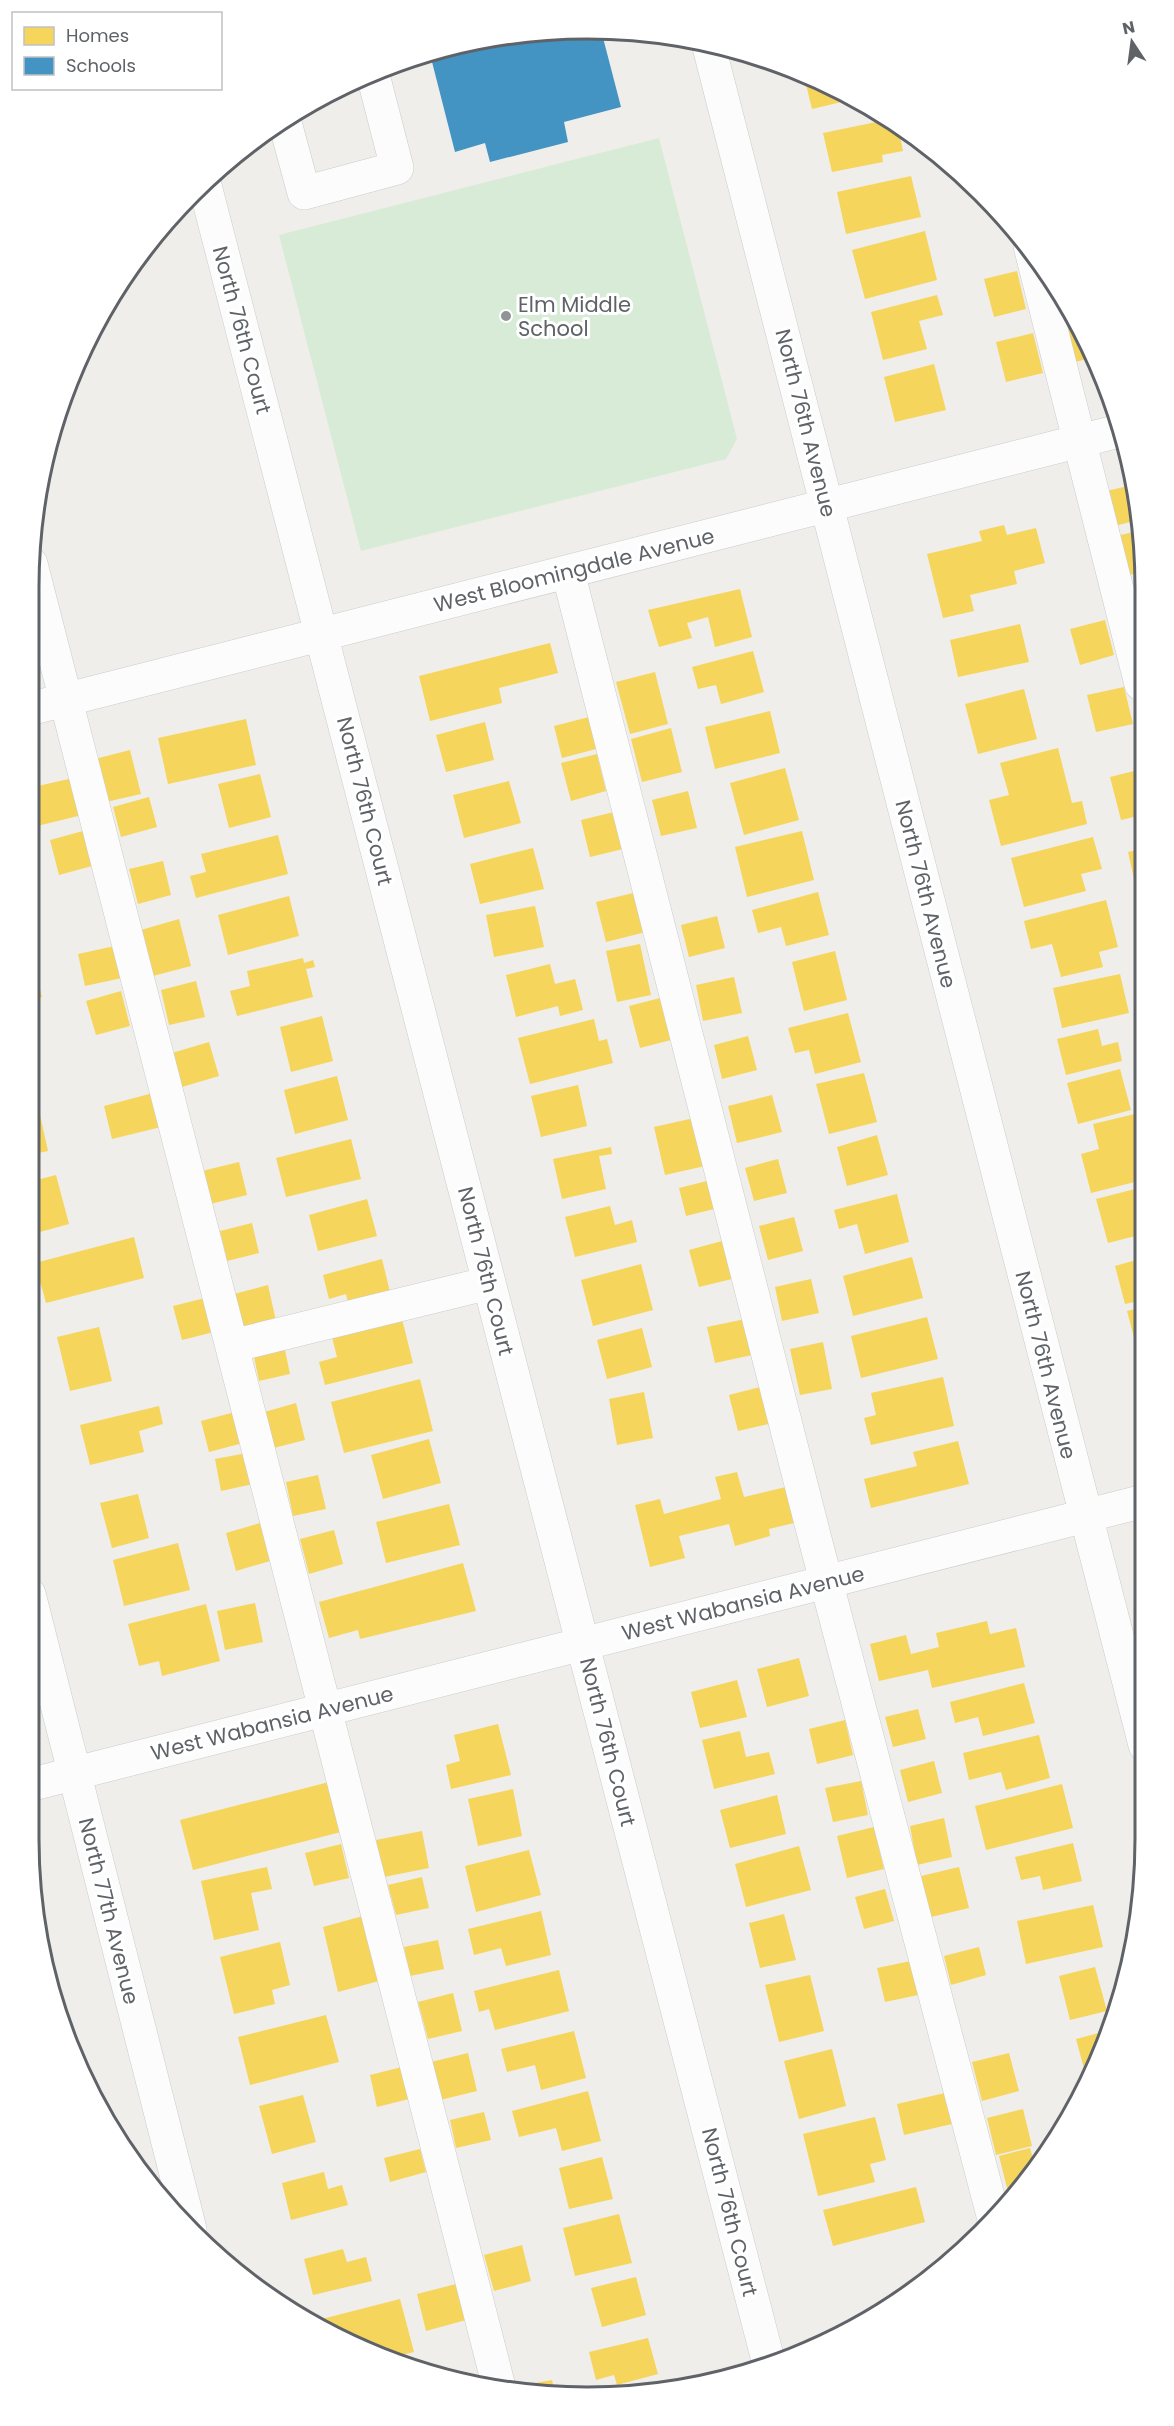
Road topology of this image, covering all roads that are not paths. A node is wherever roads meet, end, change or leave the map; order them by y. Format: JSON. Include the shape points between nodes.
{"nodes":[{"id":1,"x":711,"y":54,"type":"edge"},
{"id":2,"x":375,"y":82,"type":"edge"},
{"id":3,"x":287,"y":129,"type":"edge"},
{"id":4,"x":207,"y":194,"type":"edge"},
{"id":5,"x":1036,"y":273,"type":"edge"},
{"id":6,"x":1112,"y":433,"type":"edge"},
{"id":7,"x":1080,"y":441,"type":"junction"},
{"id":8,"x":827,"y":506,"type":"junction"},
{"id":9,"x":568,"y":572,"type":"junction"},
{"id":10,"x":39,"y":595,"type":"edge"},
{"id":11,"x":322,"y":634,"type":"junction"},
{"id":12,"x":1135,"y":660,"type":"edge"},
{"id":13,"x":66,"y":700,"type":"junction"},
{"id":14,"x":39,"y":706,"type":"edge"},
{"id":15,"x":489,"y":1284,"type":"junction"},
{"id":16,"x":232,"y":1346,"type":"junction"},
{"id":17,"x":1135,"y":1504,"type":"edge"},
{"id":18,"x":1085,"y":1517,"type":"junction"},
{"id":19,"x":827,"y":1582,"type":"junction"},
{"id":20,"x":39,"y":1636,"type":"edge"},
{"id":21,"x":583,"y":1644,"type":"junction"},
{"id":22,"x":1135,"y":1707,"type":"edge"},
{"id":23,"x":325,"y":1710,"type":"junction"},
{"id":24,"x":75,"y":1773,"type":"junction"},
{"id":25,"x":39,"y":1782,"type":"edge"},
{"id":26,"x":991,"y":2208,"type":"edge"},
{"id":27,"x":185,"y":2211,"type":"edge"},
{"id":28,"x":767,"y":2356,"type":"edge"},
{"id":29,"x":497,"y":2379,"type":"edge"}],
"edges":[{"from":1,"to":8,"type":"street","name":"North 76th Avenue"},
{"from":2,"to":3,"type":"street","via":[[397,168],[304,193]]},
{"from":4,"to":11,"type":"street","name":"North 76th Court"},
{"from":5,"to":7,"type":"street"},
{"from":6,"to":7,"type":"street","name":"West Bloomingdale Avenue"},
{"from":7,"to":8,"type":"street","name":"West Bloomingdale Avenue"},
{"from":7,"to":12,"type":"street"},
{"from":8,"to":9,"type":"street","name":"West Bloomingdale Avenue"},
{"from":8,"to":18,"type":"street","name":"North 76th Avenue"},
{"from":9,"to":11,"type":"street","name":"West Bloomingdale Avenue"},
{"from":9,"to":19,"type":"street"},
{"from":10,"to":13,"type":"street"},
{"from":11,"to":13,"type":"street","name":"West Bloomingdale Avenue"},
{"from":11,"to":15,"type":"street","name":"North 76th Court"},
{"from":13,"to":14,"type":"street","name":"West Bloomingdale Avenue"},
{"from":13,"to":16,"type":"street"},
{"from":15,"to":16,"type":"street"},
{"from":15,"to":21,"type":"street","name":"North 76th Court"},
{"from":16,"to":23,"type":"street"},
{"from":17,"to":18,"type":"street","name":"West Wabansia Avenue"},
{"from":18,"to":19,"type":"street","name":"West Wabansia Avenue"},
{"from":18,"to":22,"type":"street","name":"North 76th Avenue"},
{"from":19,"to":21,"type":"street","name":"West Wabansia Avenue"},
{"from":19,"to":26,"type":"street"},
{"from":20,"to":24,"type":"street","name":"North 77th Avenue"},
{"from":21,"to":23,"type":"street","name":"West Wabansia Avenue"},
{"from":21,"to":28,"type":"street","name":"North 76th Court"},
{"from":23,"to":24,"type":"street","name":"West Wabansia Avenue"},
{"from":23,"to":29,"type":"street"},
{"from":24,"to":25,"type":"street","name":"West Wabansia Avenue"},
{"from":24,"to":27,"type":"street","name":"North 77th Avenue"}]}
